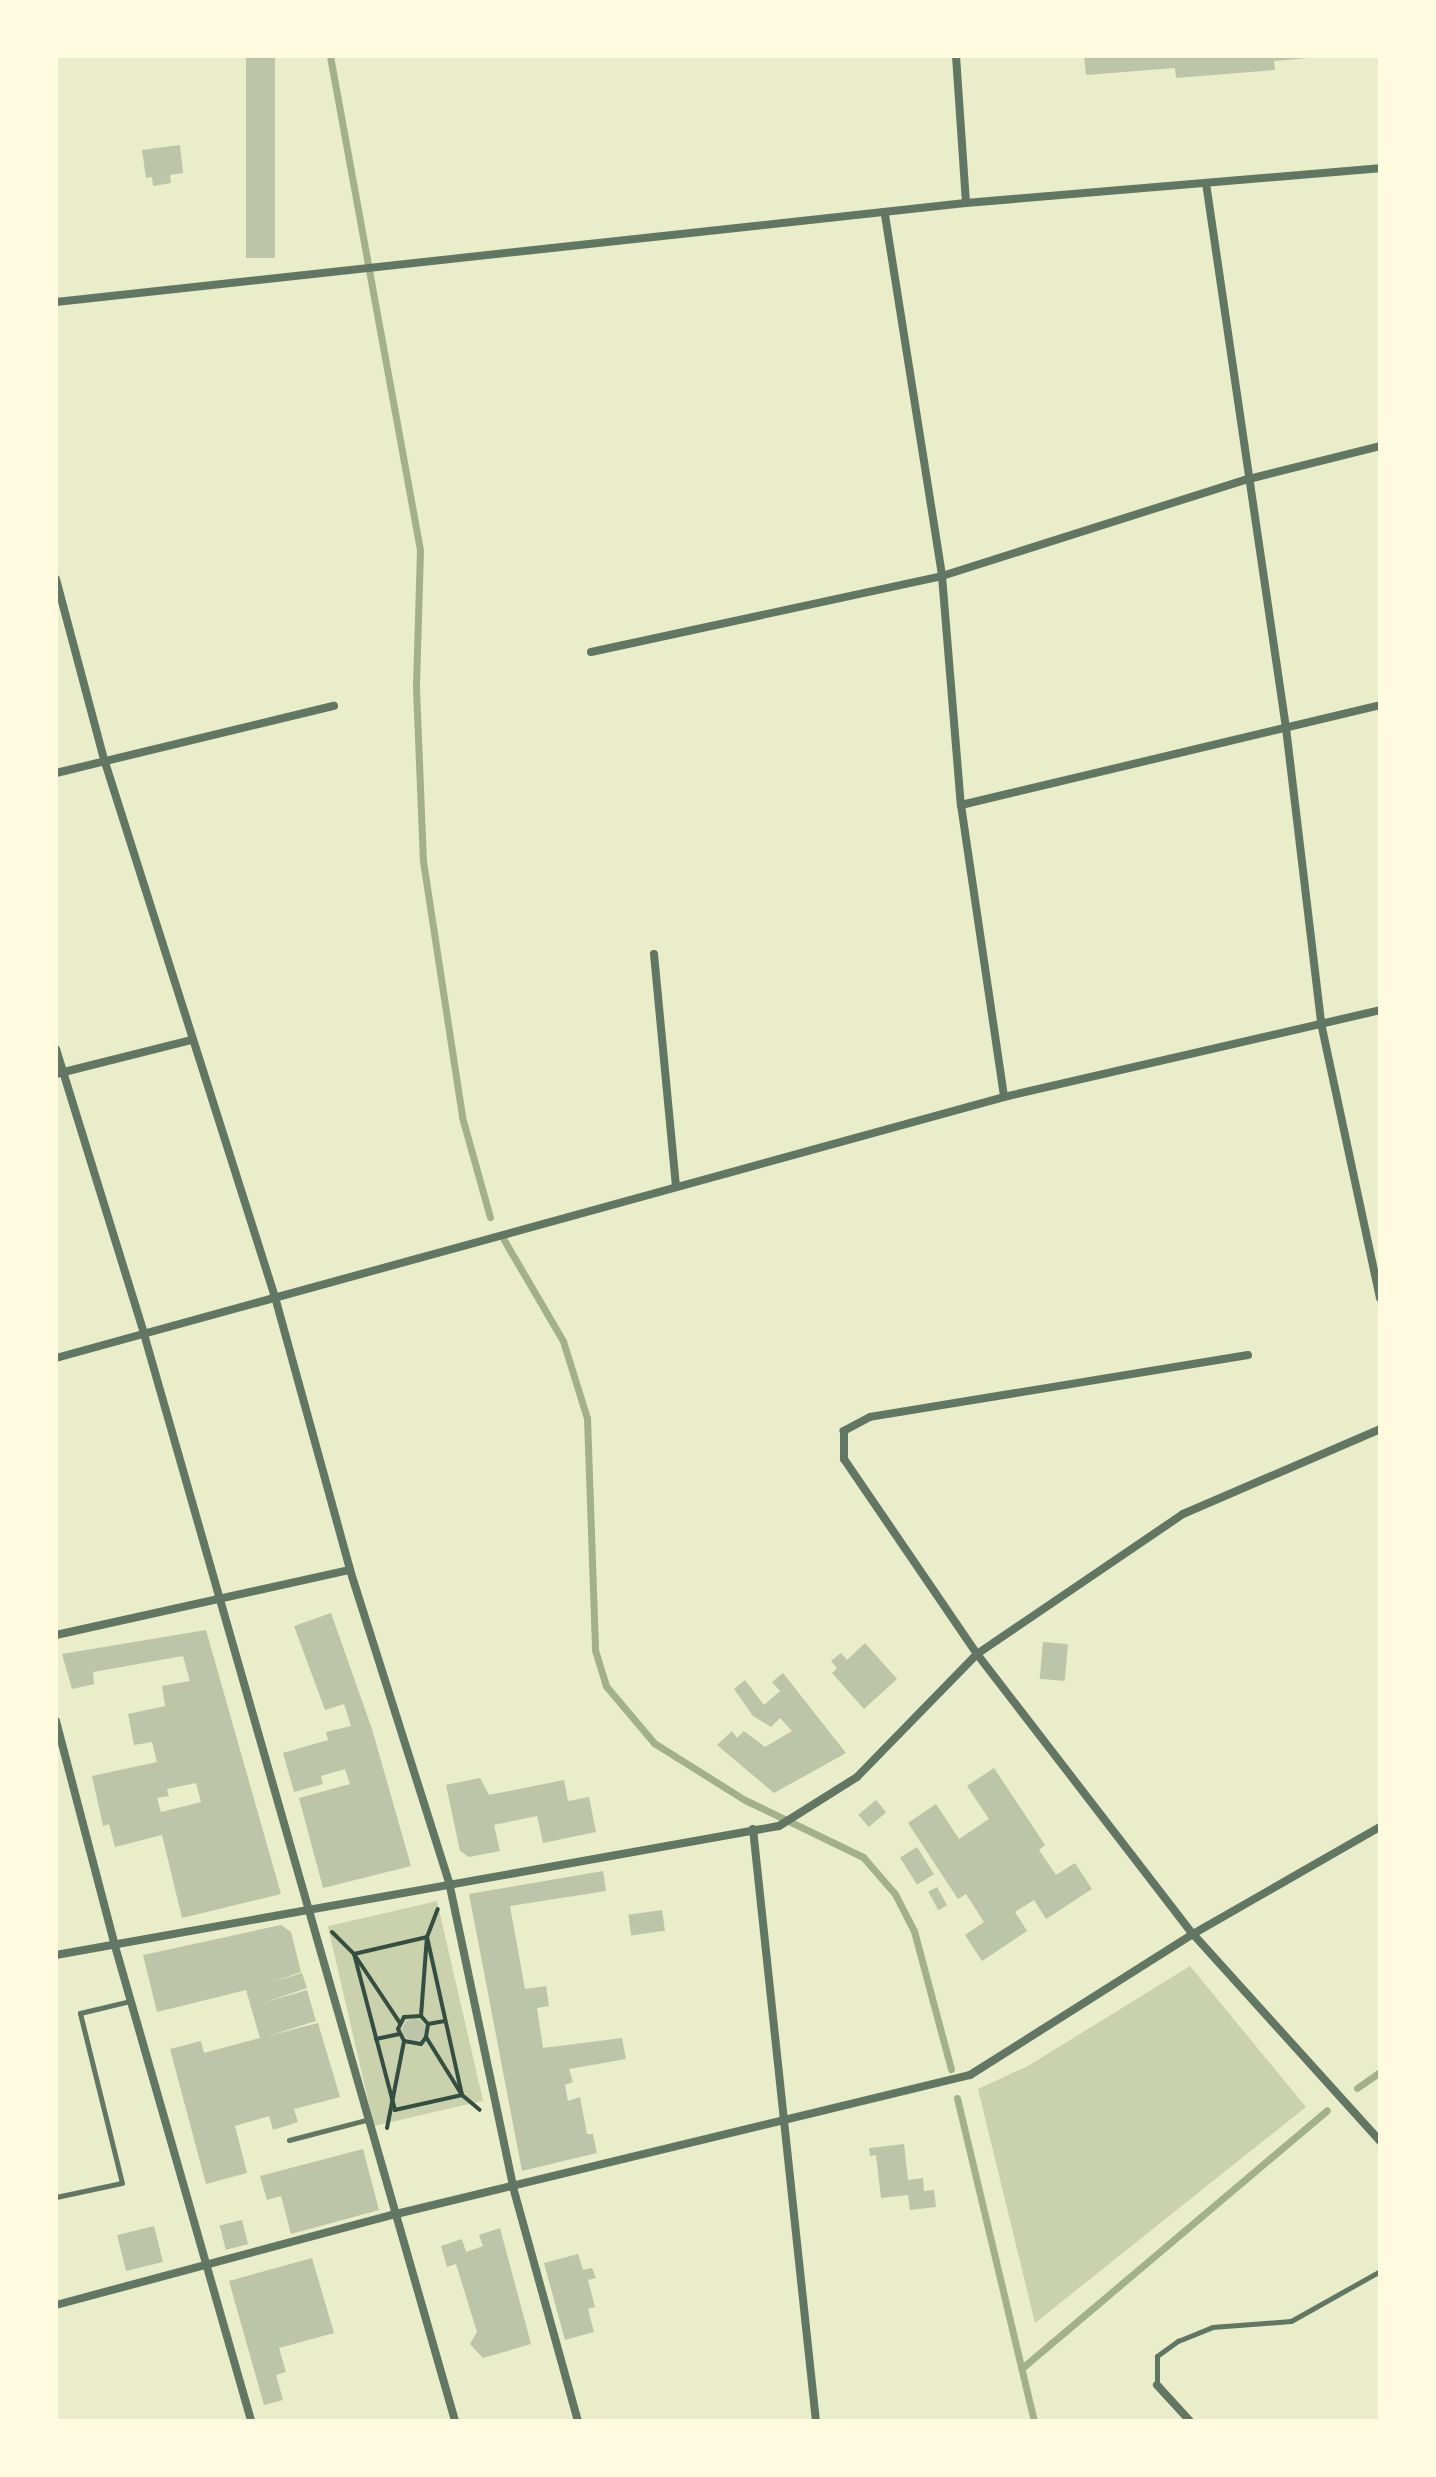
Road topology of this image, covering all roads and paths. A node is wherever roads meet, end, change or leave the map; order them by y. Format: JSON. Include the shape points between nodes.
{"nodes":[{"id":1,"x":956,"y":56,"type":"edge"},
{"id":2,"x":1380,"y":168,"type":"edge"},
{"id":3,"x":1206,"y":183,"type":"junction"},
{"id":4,"x":966,"y":203,"type":"junction"},
{"id":5,"x":885,"y":215,"type":"junction"},
{"id":6,"x":56,"y":302,"type":"edge"},
{"id":7,"x":1380,"y":446,"type":"edge"},
{"id":8,"x":1245,"y":480,"type":"junction"},
{"id":9,"x":942,"y":576,"type":"junction"},
{"id":10,"x":56,"y":579,"type":"edge"},
{"id":11,"x":591,"y":652,"type":"dead end"},
{"id":12,"x":1380,"y":705,"type":"edge"},
{"id":13,"x":334,"y":706,"type":"dead end"},
{"id":14,"x":1286,"y":728,"type":"junction"},
{"id":15,"x":104,"y":759,"type":"junction"},
{"id":16,"x":56,"y":773,"type":"edge"},
{"id":17,"x":961,"y":805,"type":"junction"},
{"id":18,"x":654,"y":954,"type":"dead end"},
{"id":19,"x":1380,"y":1010,"type":"edge"},
{"id":20,"x":1321,"y":1023,"type":"junction"},
{"id":21,"x":191,"y":1040,"type":"junction"},
{"id":22,"x":56,"y":1049,"type":"edge"},
{"id":23,"x":60,"y":1074,"type":"edge"},
{"id":24,"x":1004,"y":1097,"type":"junction"},
{"id":25,"x":676,"y":1187,"type":"junction"},
{"id":26,"x":275,"y":1297,"type":"junction"},
{"id":27,"x":1380,"y":1298,"type":"edge"},
{"id":28,"x":144,"y":1334,"type":"junction"},
{"id":29,"x":1248,"y":1355,"type":"dead end"},
{"id":30,"x":56,"y":1358,"type":"edge"},
{"id":31,"x":1380,"y":1429,"type":"edge"},
{"id":32,"x":350,"y":1570,"type":"junction"},
{"id":33,"x":218,"y":1600,"type":"junction"},
{"id":34,"x":56,"y":1635,"type":"edge"},
{"id":35,"x":977,"y":1654,"type":"junction"},
{"id":36,"x":56,"y":1721,"type":"edge"},
{"id":37,"x":1380,"y":1827,"type":"edge"},
{"id":38,"x":753,"y":1829,"type":"junction"},
{"id":39,"x":449,"y":1882,"type":"junction"},
{"id":40,"x":309,"y":1909,"type":"junction"},
{"id":41,"x":1193,"y":1934,"type":"junction"},
{"id":42,"x":427,"y":1937,"type":"junction"},
{"id":43,"x":115,"y":1946,"type":"junction"},
{"id":44,"x":354,"y":1954,"type":"junction"},
{"id":45,"x":56,"y":1955,"type":"edge"},
{"id":46,"x":130,"y":2001,"type":"junction"},
{"id":47,"x":421,"y":2016,"type":"junction"},
{"id":48,"x":446,"y":2021,"type":"junction"},
{"id":49,"x":400,"y":2023,"type":"junction"},
{"id":50,"x":428,"y":2024,"type":"junction"},
{"id":51,"x":399,"y":2034,"type":"junction"},
{"id":52,"x":426,"y":2037,"type":"junction"},
{"id":53,"x":376,"y":2039,"type":"junction"},
{"id":54,"x":404,"y":2041,"type":"junction"},
{"id":55,"x":462,"y":2095,"type":"junction"},
{"id":56,"x":395,"y":2110,"type":"junction"},
{"id":57,"x":366,"y":2120,"type":"junction"},
{"id":58,"x":785,"y":2120,"type":"junction"},
{"id":59,"x":500,"y":2128,"type":"junction"},
{"id":60,"x":289,"y":2140,"type":"dead end"},
{"id":61,"x":1380,"y":2141,"type":"edge"},
{"id":62,"x":376,"y":2157,"type":"junction"},
{"id":63,"x":513,"y":2187,"type":"junction"},
{"id":64,"x":56,"y":2197,"type":"edge"},
{"id":65,"x":392,"y":2215,"type":"junction"},
{"id":66,"x":207,"y":2266,"type":"junction"},
{"id":67,"x":1380,"y":2271,"type":"edge"},
{"id":68,"x":56,"y":2305,"type":"edge"},
{"id":69,"x":1157,"y":2385,"type":"joint"},
{"id":70,"x":251,"y":2421,"type":"edge"},
{"id":71,"x":455,"y":2421,"type":"edge"},
{"id":72,"x":578,"y":2421,"type":"edge"},
{"id":73,"x":816,"y":2421,"type":"edge"},
{"id":74,"x":1190,"y":2421,"type":"edge"}],
"edges":[{"from":1,"to":4,"type":"street"},
{"from":2,"to":3,"type":"street"},
{"from":3,"to":4,"type":"street"},
{"from":3,"to":8,"type":"street"},
{"from":4,"to":5,"type":"street"},
{"from":5,"to":6,"type":"street"},
{"from":5,"to":9,"type":"street"},
{"from":7,"to":8,"type":"street"},
{"from":8,"to":9,"type":"street"},
{"from":8,"to":14,"type":"street"},
{"from":9,"to":11,"type":"street"},
{"from":9,"to":17,"type":"street"},
{"from":10,"to":15,"type":"street"},
{"from":12,"to":14,"type":"street"},
{"from":13,"to":15,"type":"street"},
{"from":14,"to":17,"type":"street"},
{"from":14,"to":20,"type":"street"},
{"from":15,"to":16,"type":"street"},
{"from":15,"to":21,"type":"street"},
{"from":17,"to":24,"type":"street"},
{"from":18,"to":25,"type":"street"},
{"from":19,"to":20,"type":"street"},
{"from":20,"to":24,"type":"street"},
{"from":20,"to":27,"type":"street"},
{"from":21,"to":23,"type":"street"},
{"from":21,"to":26,"type":"street"},
{"from":22,"to":23,"type":"street"},
{"from":23,"to":28,"type":"street"},
{"from":24,"to":25,"type":"street"},
{"from":25,"to":26,"type":"street"},
{"from":26,"to":28,"type":"street"},
{"from":26,"to":32,"type":"street"},
{"from":28,"to":30,"type":"street"},
{"from":28,"to":33,"type":"street"},
{"from":29,"to":35,"type":"street","via":[[870,1417],[844,1431],[844,1459]]},
{"from":31,"to":35,"type":"street","via":[[1183,1514]]},
{"from":32,"to":33,"type":"street"},
{"from":32,"to":39,"type":"street"},
{"from":33,"to":34,"type":"street"},
{"from":33,"to":40,"type":"street"},
{"from":35,"to":38,"type":"street","via":[[857,1777],[779,1826]]},
{"from":35,"to":41,"type":"street"},
{"from":36,"to":43,"type":"street"},
{"from":37,"to":41,"type":"street"},
{"from":38,"to":39,"type":"street"},
{"from":38,"to":58,"type":"street"},
{"from":39,"to":40,"type":"street"},
{"from":39,"to":42,"type":"path"},
{"from":39,"to":59,"type":"street"},
{"from":40,"to":43,"type":"street"},
{"from":40,"to":44,"type":"path"},
{"from":40,"to":57,"type":"street"},
{"from":41,"to":58,"type":"street","via":[[970,2075]]},
{"from":41,"to":61,"type":"street"},
{"from":42,"to":44,"type":"path"},
{"from":42,"to":47,"type":"path"},
{"from":42,"to":48,"type":"path"},
{"from":43,"to":45,"type":"street"},
{"from":43,"to":46,"type":"street"},
{"from":44,"to":49,"type":"path"},
{"from":44,"to":53,"type":"path"},
{"from":46,"to":64,"type":"lane","via":[[80,2013],[122,2183]]},
{"from":46,"to":66,"type":"street"},
{"from":47,"to":49,"type":"path","via":[[414,2014]]},
{"from":47,"to":50,"type":"path"},
{"from":48,"to":50,"type":"path"},
{"from":48,"to":55,"type":"path"},
{"from":49,"to":51,"type":"path"},
{"from":50,"to":52,"type":"path"},
{"from":51,"to":53,"type":"path"},
{"from":51,"to":54,"type":"path"},
{"from":52,"to":54,"type":"path","via":[[421,2044]]},
{"from":52,"to":55,"type":"path"},
{"from":53,"to":56,"type":"path"},
{"from":54,"to":56,"type":"path"},
{"from":55,"to":56,"type":"path"},
{"from":55,"to":59,"type":"path"},
{"from":56,"to":62,"type":"path"},
{"from":57,"to":60,"type":"lane"},
{"from":57,"to":62,"type":"street"},
{"from":58,"to":63,"type":"street"},
{"from":58,"to":73,"type":"street"},
{"from":59,"to":63,"type":"street"},
{"from":62,"to":65,"type":"street"},
{"from":63,"to":65,"type":"street"},
{"from":63,"to":72,"type":"street"},
{"from":65,"to":66,"type":"street"},
{"from":65,"to":71,"type":"street"},
{"from":66,"to":68,"type":"street"},
{"from":66,"to":70,"type":"street"},
{"from":67,"to":69,"type":"lane","via":[[1291,2321],[1212,2327],[1178,2341],[1157,2356]]},
{"from":69,"to":74,"type":"street"}]}
